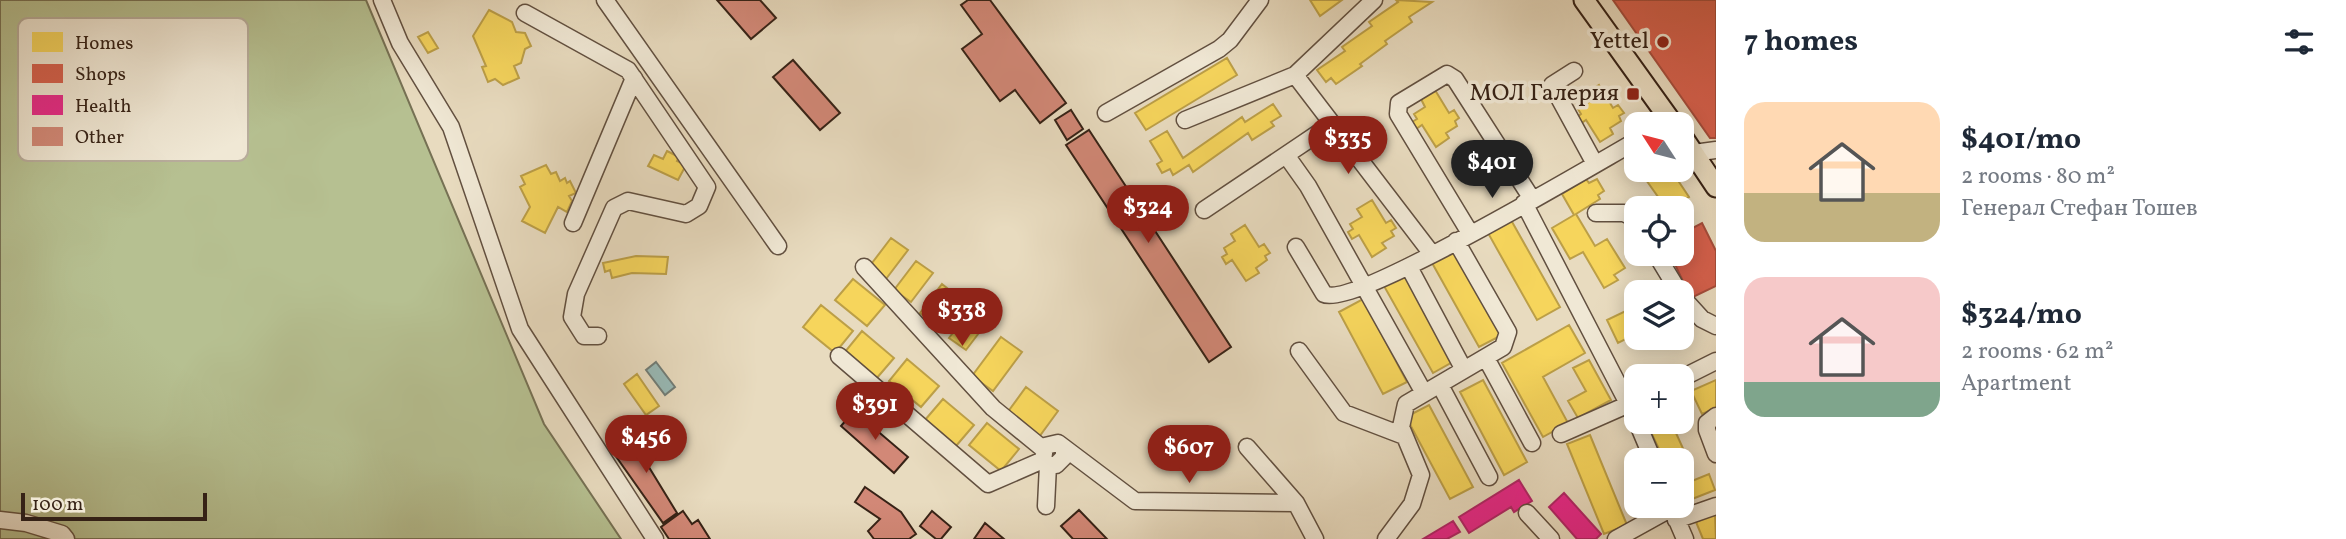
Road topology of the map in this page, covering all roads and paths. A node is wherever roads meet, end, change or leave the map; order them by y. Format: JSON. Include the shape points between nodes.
{"nodes":[{"id":1,"x":382,"y":0,"type":"edge"},
{"id":2,"x":605,"y":0,"type":"edge"},
{"id":3,"x":1260,"y":0,"type":"edge"},
{"id":4,"x":1374,"y":0,"type":"edge"},
{"id":5,"x":1584,"y":0,"type":"edge"},
{"id":6,"x":525,"y":13,"type":"dead end"},
{"id":7,"x":1574,"y":71,"type":"dead end"},
{"id":8,"x":1295,"y":75,"type":"junction"},
{"id":9,"x":634,"y":78,"type":"junction"},
{"id":10,"x":1663,"y":112,"type":"edge"},
{"id":11,"x":1106,"y":113,"type":"dead end"},
{"id":12,"x":1185,"y":120,"type":"dead end"},
{"id":13,"x":1332,"y":124,"type":"junction"},
{"id":14,"x":699,"y":134,"type":"junction"},
{"id":15,"x":679,"y":146,"type":"junction"},
{"id":16,"x":1624,"y":148,"type":"edge"},
{"id":17,"x":1716,"y":150,"type":"edge"},
{"id":18,"x":1694,"y":153,"type":"joint"},
{"id":19,"x":1286,"y":155,"type":"junction"},
{"id":20,"x":1595,"y":164,"type":"junction"},
{"id":21,"x":1716,"y":187,"type":"edge"},
{"id":22,"x":1528,"y":201,"type":"junction"},
{"id":23,"x":1204,"y":210,"type":"dead end"},
{"id":24,"x":1596,"y":213,"type":"dead end"},
{"id":25,"x":1624,"y":213,"type":"edge"},
{"id":26,"x":604,"y":231,"type":"junction"},
{"id":27,"x":1463,"y":237,"type":"junction"},
{"id":28,"x":778,"y":246,"type":"dead end"},
{"id":29,"x":1297,"y":247,"type":"dead end"},
{"id":30,"x":1432,"y":254,"type":"junction"},
{"id":31,"x":864,"y":267,"type":"dead end"},
{"id":32,"x":1409,"y":267,"type":"junction"},
{"id":33,"x":1364,"y":289,"type":"junction"},
{"id":34,"x":1694,"y":311,"type":"edge"},
{"id":35,"x":1716,"y":326,"type":"edge"},
{"id":36,"x":598,"y":336,"type":"dead end"},
{"id":37,"x":1299,"y":351,"type":"dead end"},
{"id":38,"x":839,"y":356,"type":"dead end"},
{"id":39,"x":1486,"y":358,"type":"junction"},
{"id":40,"x":1716,"y":361,"type":"edge"},
{"id":41,"x":1464,"y":370,"type":"junction"},
{"id":42,"x":1694,"y":372,"type":"edge"},
{"id":43,"x":1440,"y":385,"type":"junction"},
{"id":44,"x":1624,"y":389,"type":"edge"},
{"id":45,"x":1424,"y":393,"type":"junction"},
{"id":46,"x":1624,"y":414,"type":"edge"},
{"id":47,"x":1716,"y":416,"type":"edge"},
{"id":48,"x":1561,"y":434,"type":"dead end"},
{"id":49,"x":1404,"y":436,"type":"junction"},
{"id":50,"x":1532,"y":443,"type":"dead end"},
{"id":51,"x":1247,"y":447,"type":"dead end"},
{"id":52,"x":1716,"y":454,"type":"edge"},
{"id":53,"x":1051,"y":457,"type":"junction"},
{"id":54,"x":1489,"y":477,"type":"dead end"},
{"id":55,"x":1296,"y":503,"type":"junction"},
{"id":56,"x":1046,"y":506,"type":"dead end"},
{"id":57,"x":1716,"y":506,"type":"edge"},
{"id":58,"x":1694,"y":509,"type":"edge"},
{"id":59,"x":1527,"y":513,"type":"dead end"},
{"id":60,"x":1659,"y":518,"type":"edge"},
{"id":61,"x":1676,"y":518,"type":"edge"},
{"id":62,"x":0,"y":520,"type":"edge"},
{"id":63,"x":66,"y":539,"type":"edge"},
{"id":64,"x":654,"y":539,"type":"edge"},
{"id":65,"x":1315,"y":539,"type":"edge"},
{"id":66,"x":1386,"y":539,"type":"edge"},
{"id":67,"x":1551,"y":539,"type":"edge"},
{"id":68,"x":1616,"y":539,"type":"edge"},
{"id":69,"x":1685,"y":539,"type":"edge"}],
"edges":[{"from":1,"to":64,"type":"street","via":[[400,43],[452,127],[520,329]]},
{"from":2,"to":14,"type":"street"},
{"from":3,"to":11,"type":"street","via":[[1219,49]]},
{"from":4,"to":8,"type":"street"},
{"from":5,"to":10,"type":"main road"},
{"from":6,"to":9,"type":"street","via":[[628,70]]},
{"from":7,"to":20,"type":"street","via":[[1552,85]]},
{"from":8,"to":12,"type":"street"},
{"from":8,"to":13,"type":"street"},
{"from":9,"to":15,"type":"street"},
{"from":9,"to":26,"type":"street","via":[[575,220]]},
{"from":13,"to":19,"type":"street"},
{"from":13,"to":30,"type":"street"},
{"from":14,"to":15,"type":"street"},
{"from":14,"to":28,"type":"street"},
{"from":15,"to":26,"type":"street","via":[[707,187],[699,206],[686,214],[628,201],[614,208]]},
{"from":16,"to":20,"type":"street"},
{"from":17,"to":18,"type":"street"},
{"from":18,"to":21,"type":"main road"},
{"from":19,"to":23,"type":"street"},
{"from":19,"to":33,"type":"street"},
{"from":20,"to":22,"type":"street"},
{"from":22,"to":27,"type":"street"},
{"from":22,"to":27,"type":"street","via":[[1455,79],[1447,74],[1399,103],[1398,114]]},
{"from":22,"to":44,"type":"street"},
{"from":24,"to":25,"type":"street"},
{"from":26,"to":36,"type":"street","via":[[576,294],[572,317],[584,336]]},
{"from":27,"to":30,"type":"street"},
{"from":27,"to":39,"type":"street","via":[[1508,332],[1503,347]]},
{"from":29,"to":33,"type":"street","via":[[1324,294],[1337,297]]},
{"from":30,"to":32,"type":"street"},
{"from":31,"to":53,"type":"street","via":[[993,408]]},
{"from":32,"to":33,"type":"street"},
{"from":32,"to":41,"type":"street"},
{"from":33,"to":45,"type":"street"},
{"from":34,"to":35,"type":"street"},
{"from":37,"to":49,"type":"street","via":[[1344,413]]},
{"from":38,"to":53,"type":"street","via":[[988,484]]},
{"from":39,"to":41,"type":"street"},
{"from":39,"to":50,"type":"street"},
{"from":40,"to":42,"type":"street"},
{"from":41,"to":43,"type":"street"},
{"from":43,"to":45,"type":"street"},
{"from":43,"to":54,"type":"street"},
{"from":45,"to":49,"type":"street","via":[[1406,404],[1401,427]]},
{"from":46,"to":48,"type":"street"},
{"from":47,"to":52,"type":"street","via":[[1707,423],[1707,430]]},
{"from":49,"to":66,"type":"street","via":[[1421,475],[1412,504]]},
{"from":51,"to":55,"type":"street"},
{"from":53,"to":55,"type":"street","via":[[1080,461],[1135,501]]},
{"from":53,"to":56,"type":"street"},
{"from":55,"to":65,"type":"street"},
{"from":57,"to":58,"type":"street"},
{"from":59,"to":67,"type":"street"},
{"from":60,"to":68,"type":"street"},
{"from":61,"to":69,"type":"street"},
{"from":62,"to":63,"type":"street","via":[[26,523]]}]}
